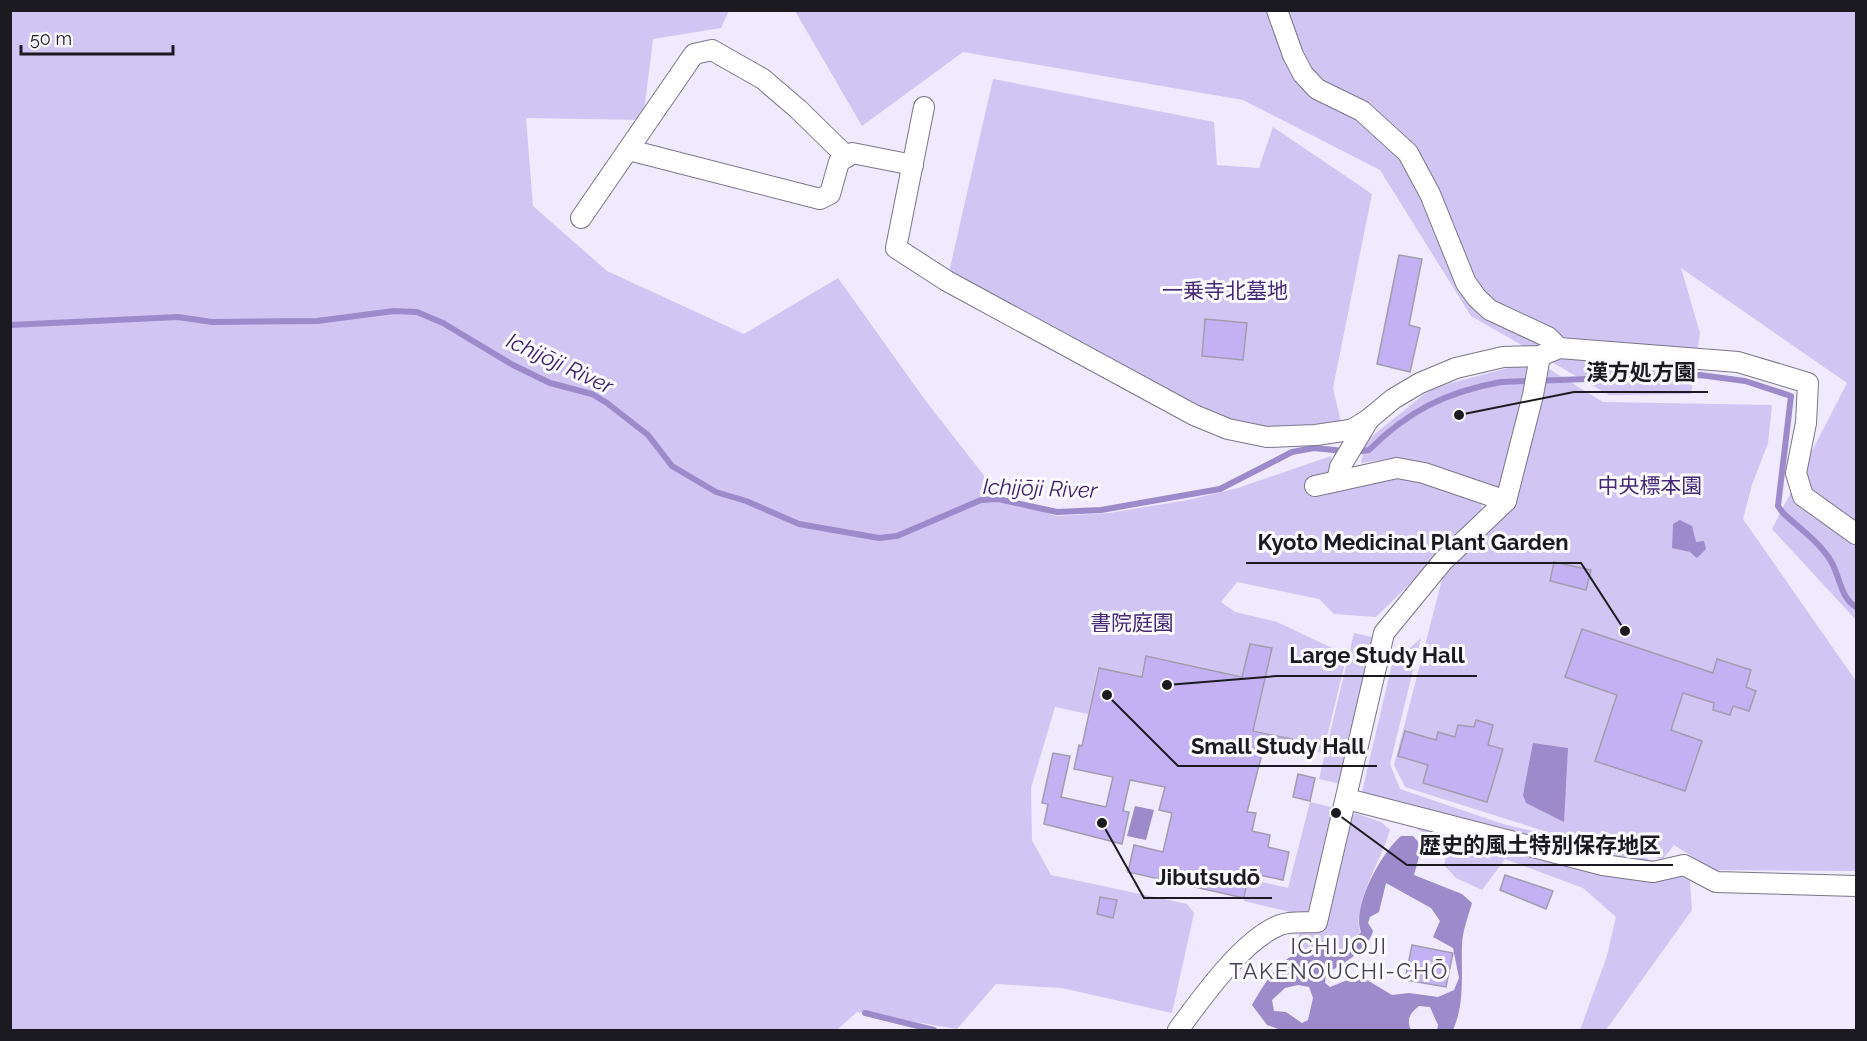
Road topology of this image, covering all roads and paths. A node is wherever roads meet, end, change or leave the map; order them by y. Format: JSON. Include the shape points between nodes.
{"nodes":[{"id":1,"x":1277,"y":10,"type":"edge"},
{"id":2,"x":924,"y":107,"type":"dead end"},
{"id":3,"x":629,"y":150,"type":"junction"},
{"id":4,"x":847,"y":157,"type":"junction"},
{"id":5,"x":913,"y":165,"type":"junction"},
{"id":6,"x":581,"y":218,"type":"dead end"},
{"id":7,"x":1558,"y":348,"type":"junction"},
{"id":8,"x":1540,"y":356,"type":"junction"},
{"id":9,"x":1369,"y":419,"type":"junction"},
{"id":10,"x":1339,"y":474,"type":"junction"},
{"id":11,"x":1315,"y":486,"type":"dead end"},
{"id":12,"x":1506,"y":501,"type":"junction"},
{"id":13,"x":1857,"y":534,"type":"edge"},
{"id":14,"x":1347,"y":799,"type":"junction"},
{"id":15,"x":1857,"y":886,"type":"edge"},
{"id":16,"x":1178,"y":1030,"type":"edge"}],
"edges":[{"from":1,"to":7,"type":"street","via":[[1303,74],[1317,89],[1362,111],[1408,153],[1443,222],[1466,283],[1477,298],[1490,310],[1548,337]]},
{"from":2,"to":5,"type":"street"},
{"from":3,"to":4,"type":"street","via":[[820,199],[830,194],[840,162]]},
{"from":3,"to":4,"type":"street","via":[[694,54],[712,50],[763,79]]},
{"from":3,"to":6,"type":"street"},
{"from":4,"to":5,"type":"street","via":[[852,153]]},
{"from":5,"to":9,"type":"street","via":[[896,248],[947,281],[1228,429],[1267,437],[1316,435],[1353,429]]},
{"from":7,"to":8,"type":"street"},
{"from":7,"to":13,"type":"street","via":[[1738,362],[1808,383],[1806,423],[1796,473],[1803,496]]},
{"from":8,"to":9,"type":"street","via":[[1503,357],[1456,368],[1420,383]]},
{"from":8,"to":12,"type":"street"},
{"from":9,"to":10,"type":"street"},
{"from":10,"to":11,"type":"street"},
{"from":10,"to":12,"type":"street","via":[[1396,468],[1424,473]]},
{"from":12,"to":14,"type":"street","via":[[1443,561],[1384,633]]},
{"from":14,"to":15,"type":"street","via":[[1603,865],[1653,872],[1684,865],[1716,882]]},
{"from":14,"to":16,"type":"street","via":[[1317,922],[1282,924],[1260,936],[1213,984]]}]}
